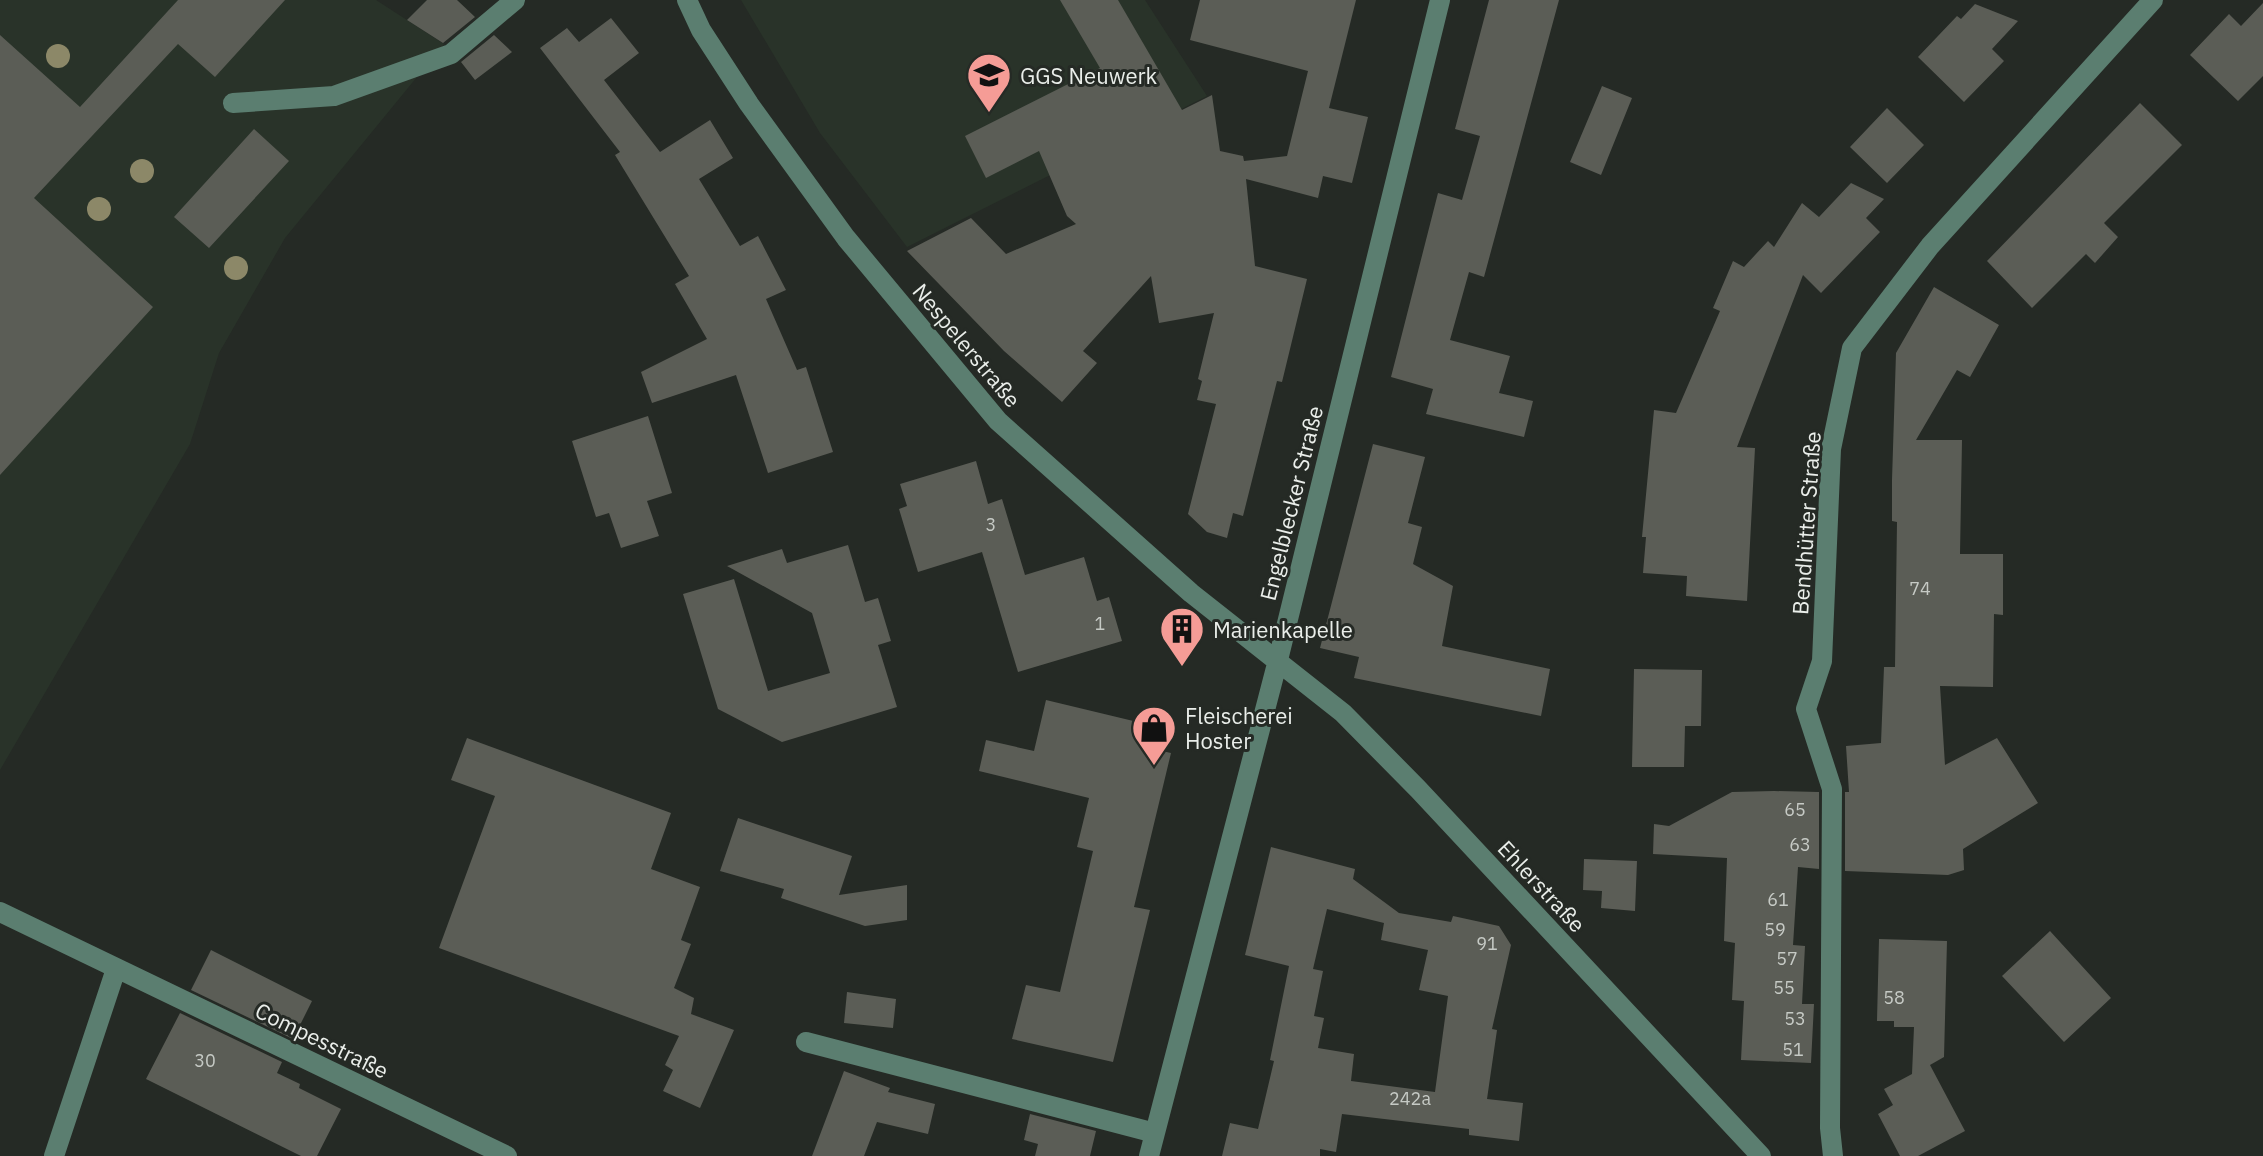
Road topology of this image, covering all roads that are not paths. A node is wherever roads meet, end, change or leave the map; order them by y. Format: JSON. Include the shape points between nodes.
{"nodes":[{"id":1,"x":515,"y":0,"type":"edge"},
{"id":2,"x":687,"y":0,"type":"edge"},
{"id":3,"x":1440,"y":0,"type":"edge"},
{"id":4,"x":2153,"y":0,"type":"edge"},
{"id":5,"x":233,"y":103,"type":"dead end"},
{"id":6,"x":1278,"y":660,"type":"junction"},
{"id":7,"x":0,"y":912,"type":"edge"},
{"id":8,"x":116,"y":969,"type":"junction"},
{"id":9,"x":806,"y":1042,"type":"dead end"},
{"id":10,"x":1155,"y":1133,"type":"junction"},
{"id":11,"x":54,"y":1156,"type":"edge"},
{"id":12,"x":507,"y":1156,"type":"edge"},
{"id":13,"x":1149,"y":1156,"type":"edge"},
{"id":14,"x":1761,"y":1156,"type":"edge"},
{"id":15,"x":1833,"y":1156,"type":"edge"}],
"edges":[{"from":1,"to":5,"type":"street","via":[[451,54],[334,96]]},
{"from":2,"to":6,"type":"street","name":"Nespelerstraße","via":[[749,104],[846,238],[998,421],[1191,593]]},
{"from":3,"to":6,"type":"street","name":"Engelblecker Straße"},
{"from":4,"to":15,"type":"street","name":"Bendhütter Straße","via":[[1930,246],[1852,348],[1831,449],[1822,661],[1806,709],[1832,789]]},
{"from":6,"to":10,"type":"street","name":"Engelblecker Straße"},
{"from":6,"to":14,"type":"street","name":"Ehlerstraße","via":[[1343,713],[1418,789]]},
{"from":7,"to":8,"type":"street","name":"Compesstraße"},
{"from":8,"to":11,"type":"street"},
{"from":8,"to":12,"type":"street","name":"Compesstraße"},
{"from":9,"to":10,"type":"street"},
{"from":10,"to":13,"type":"street","name":"Engelblecker Straße"}]}
